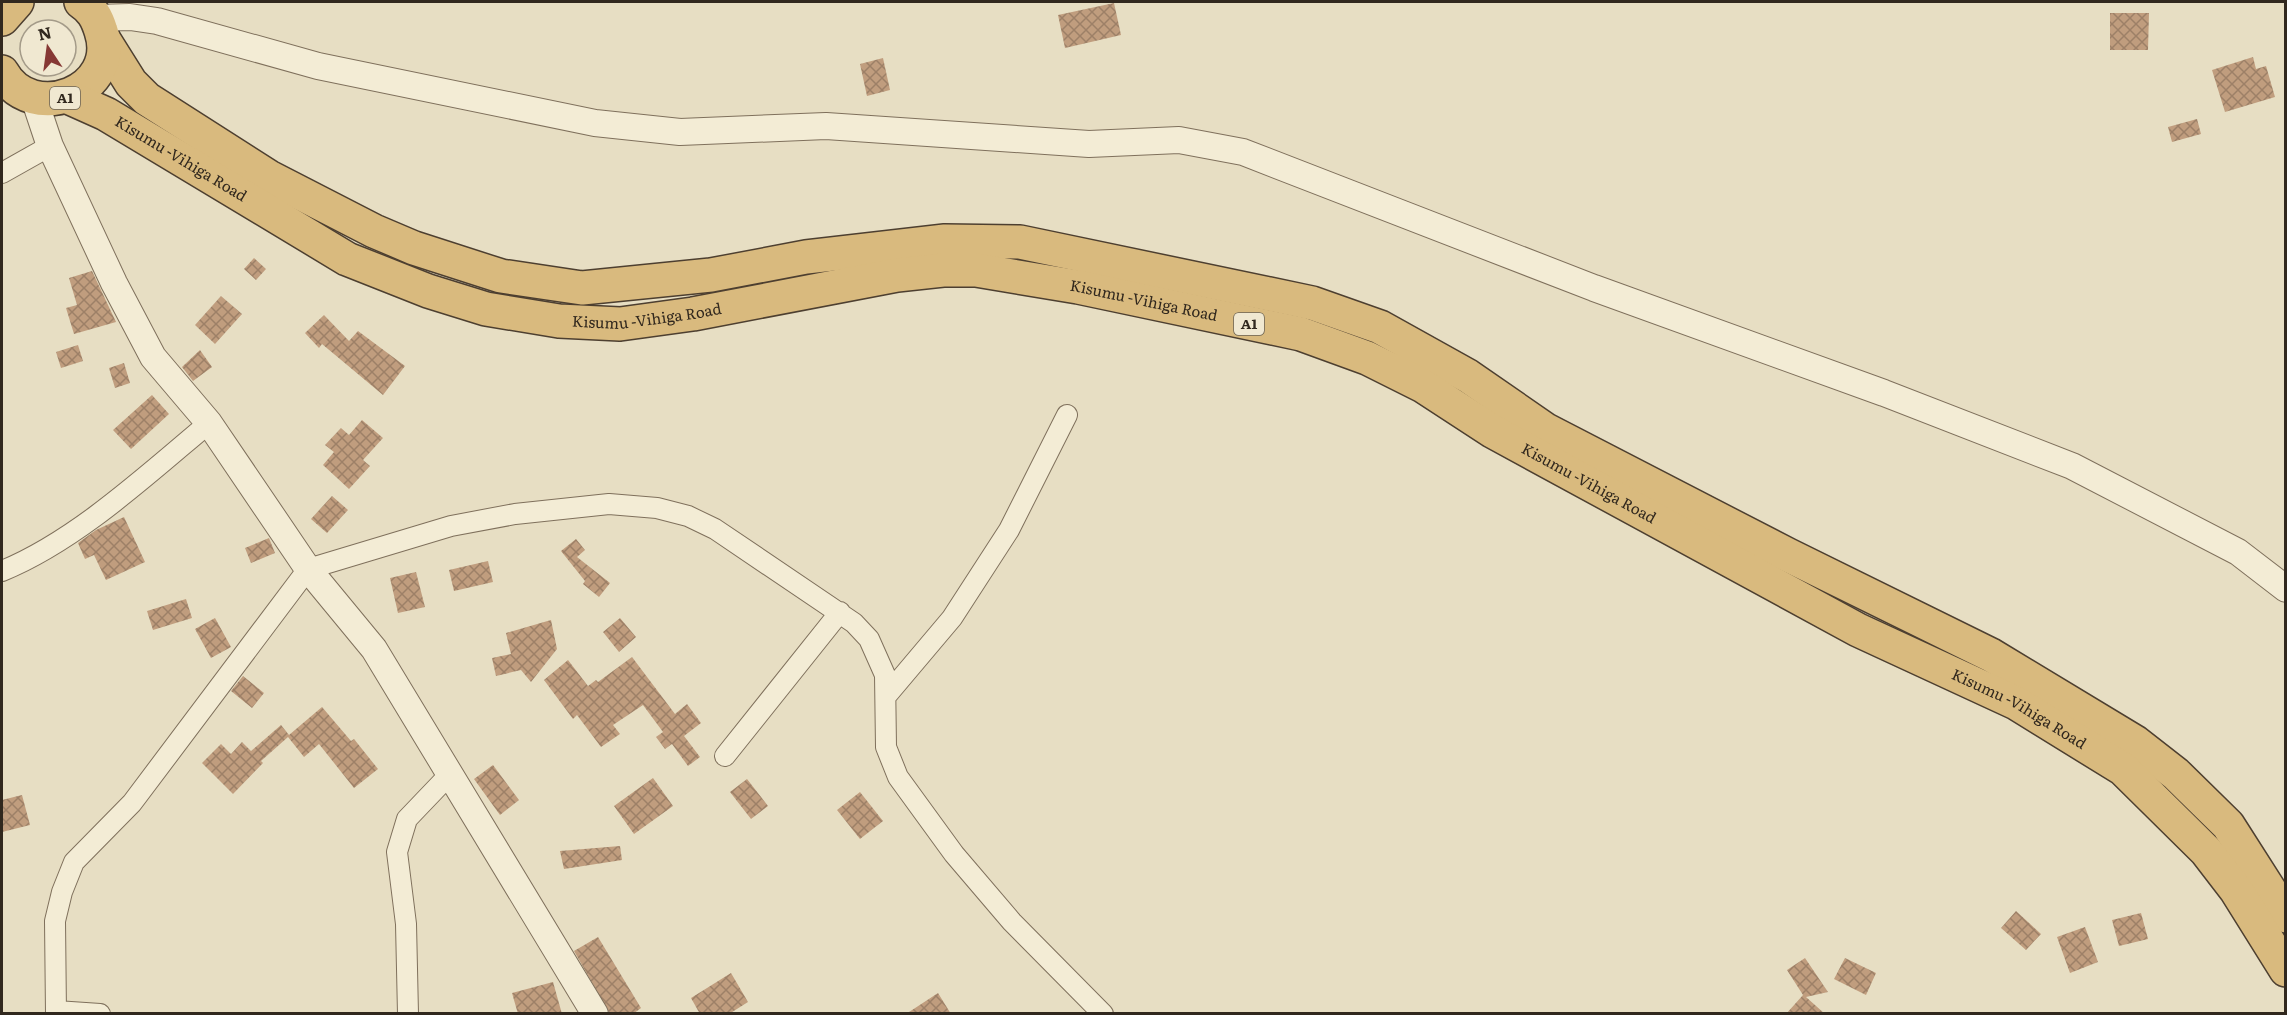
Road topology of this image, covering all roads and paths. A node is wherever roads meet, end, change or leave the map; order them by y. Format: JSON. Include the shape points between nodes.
{"nodes":[{"id":1,"x":17,"y":2,"type":"edge"},
{"id":2,"x":2,"y":19,"type":"edge"},
{"id":3,"x":94,"y":20,"type":"edge"},
{"id":4,"x":2,"y":72,"type":"edge"},
{"id":5,"x":68,"y":97,"type":"junction"},
{"id":6,"x":34,"y":99,"type":"junction"},
{"id":7,"x":50,"y":146,"type":"junction"},
{"id":8,"x":2,"y":173,"type":"edge"},
{"id":9,"x":1067,"y":416,"type":"dead end"},
{"id":10,"x":209,"y":423,"type":"junction"},
{"id":11,"x":308,"y":569,"type":"junction"},
{"id":12,"x":2,"y":571,"type":"edge"},
{"id":13,"x":2286,"y":589,"type":"edge"},
{"id":14,"x":840,"y":612,"type":"junction"},
{"id":15,"x":886,"y":695,"type":"junction"},
{"id":16,"x":725,"y":756,"type":"dead end"},
{"id":17,"x":450,"y":774,"type":"junction"},
{"id":18,"x":2286,"y":916,"type":"edge"},
{"id":19,"x":2286,"y":970,"type":"edge"},
{"id":20,"x":56,"y":1012,"type":"edge"},
{"id":21,"x":100,"y":1014,"type":"edge"},
{"id":22,"x":408,"y":1014,"type":"edge"},
{"id":23,"x":595,"y":1014,"type":"edge"},
{"id":24,"x":1103,"y":1014,"type":"edge"}],
"edges":[{"from":1,"to":2,"type":"highway"},
{"from":3,"to":5,"type":"highway","number":"A1","via":[[103,59],[95,76]]},
{"from":3,"to":13,"type":"street","via":[[130,17],[157,21],[318,66],[595,123],[680,132],[826,126],[1089,144],[1179,140],[1243,152],[1583,284],[2072,466],[2238,552]]},
{"from":3,"to":18,"type":"highway","name":"Kisumu -Vihiga Road","number":"A1","via":[[131,82],[147,99],[269,177],[374,231],[501,276],[582,288],[711,275],[806,256],[904,245],[1020,242],[1312,303],[1380,327],[1468,376],[1546,430],[1991,655],[2134,742],[2176,774],[2228,825]]},
{"from":4,"to":6,"type":"highway","number":"A1","via":[[18,91]]},
{"from":5,"to":6,"type":"highway","number":"A1"},
{"from":5,"to":19,"type":"highway","name":"Kisumu -Vihiga Road","number":"A1","via":[[106,114],[347,259],[486,309],[559,321],[620,324],[897,275],[976,270],[1078,287],[1301,334],[1367,358],[1423,386],[1492,431],[1858,630],[2016,703],[2123,769],[2206,851],[2242,899]]},
{"from":6,"to":7,"type":"street"},
{"from":7,"to":8,"type":"street"},
{"from":7,"to":10,"type":"street","via":[[153,357]]},
{"from":9,"to":15,"type":"street","via":[[1009,530],[952,618]]},
{"from":10,"to":11,"type":"street"},
{"from":10,"to":12,"type":"street","via":[[135,485],[48,548]]},
{"from":11,"to":14,"type":"street","via":[[451,526],[515,514],[609,504],[657,508],[688,516]]},
{"from":11,"to":17,"type":"street","via":[[374,649]]},
{"from":11,"to":20,"type":"street","via":[[173,752],[114,823],[74,862],[55,921]]},
{"from":14,"to":15,"type":"street","via":[[869,639],[885,675]]},
{"from":14,"to":16,"type":"street"},
{"from":15,"to":24,"type":"street","via":[[886,747],[898,777],[915,803],[1012,922]]},
{"from":17,"to":22,"type":"street","via":[[407,819],[397,852],[406,924]]},
{"from":17,"to":23,"type":"street"},
{"from":20,"to":21,"type":"street"}]}
